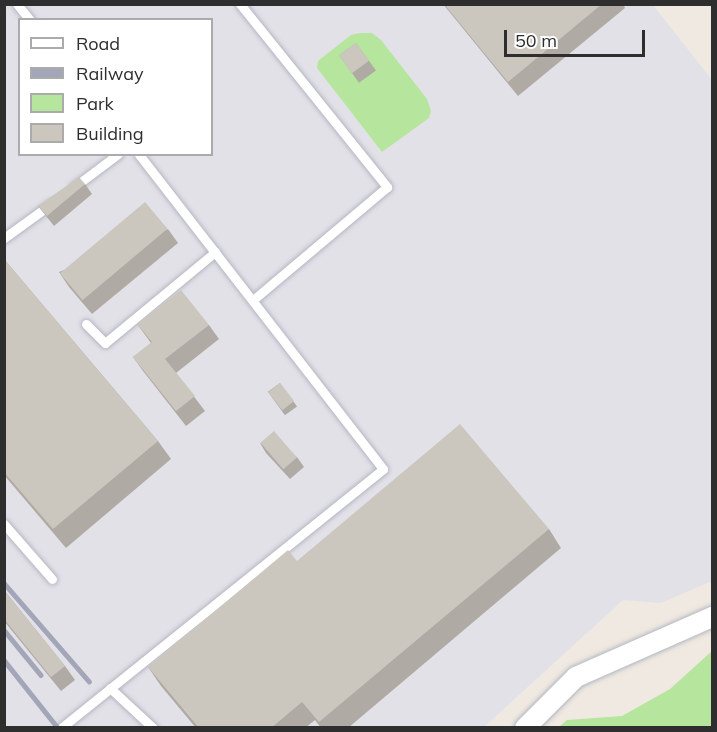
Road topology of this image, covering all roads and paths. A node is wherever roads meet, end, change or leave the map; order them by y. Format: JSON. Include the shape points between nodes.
{"nodes":[{"id":1,"x":17,"y":4,"type":"edge"},
{"id":2,"x":240,"y":4,"type":"edge"},
{"id":3,"x":28,"y":18,"type":"edge"},
{"id":4,"x":115,"y":156,"type":"edge"},
{"id":5,"x":141,"y":156,"type":"edge"},
{"id":6,"x":4,"y":238,"type":"edge"},
{"id":7,"x":215,"y":252,"type":"junction"},
{"id":8,"x":254,"y":299,"type":"junction"},
{"id":9,"x":86,"y":324,"type":"dead end"},
{"id":10,"x":4,"y":524,"type":"edge"},
{"id":11,"x":52,"y":579,"type":"dead end"},
{"id":12,"x":712,"y":617,"type":"edge"},
{"id":13,"x":110,"y":688,"type":"junction"},
{"id":14,"x":62,"y":728,"type":"edge"},
{"id":15,"x":153,"y":728,"type":"edge"},
{"id":16,"x":525,"y":728,"type":"edge"}],
"edges":[{"from":1,"to":3,"type":"lane"},
{"from":2,"to":8,"type":"lane","via":[[387,187]]},
{"from":4,"to":6,"type":"lane"},
{"from":5,"to":7,"type":"lane"},
{"from":7,"to":8,"type":"lane"},
{"from":7,"to":9,"type":"lane","via":[[105,343]]},
{"from":8,"to":13,"type":"lane","via":[[382,469]]},
{"from":10,"to":11,"type":"lane"},
{"from":12,"to":16,"type":"street","via":[[576,677]]},
{"from":13,"to":14,"type":"lane"},
{"from":13,"to":15,"type":"lane"}]}
